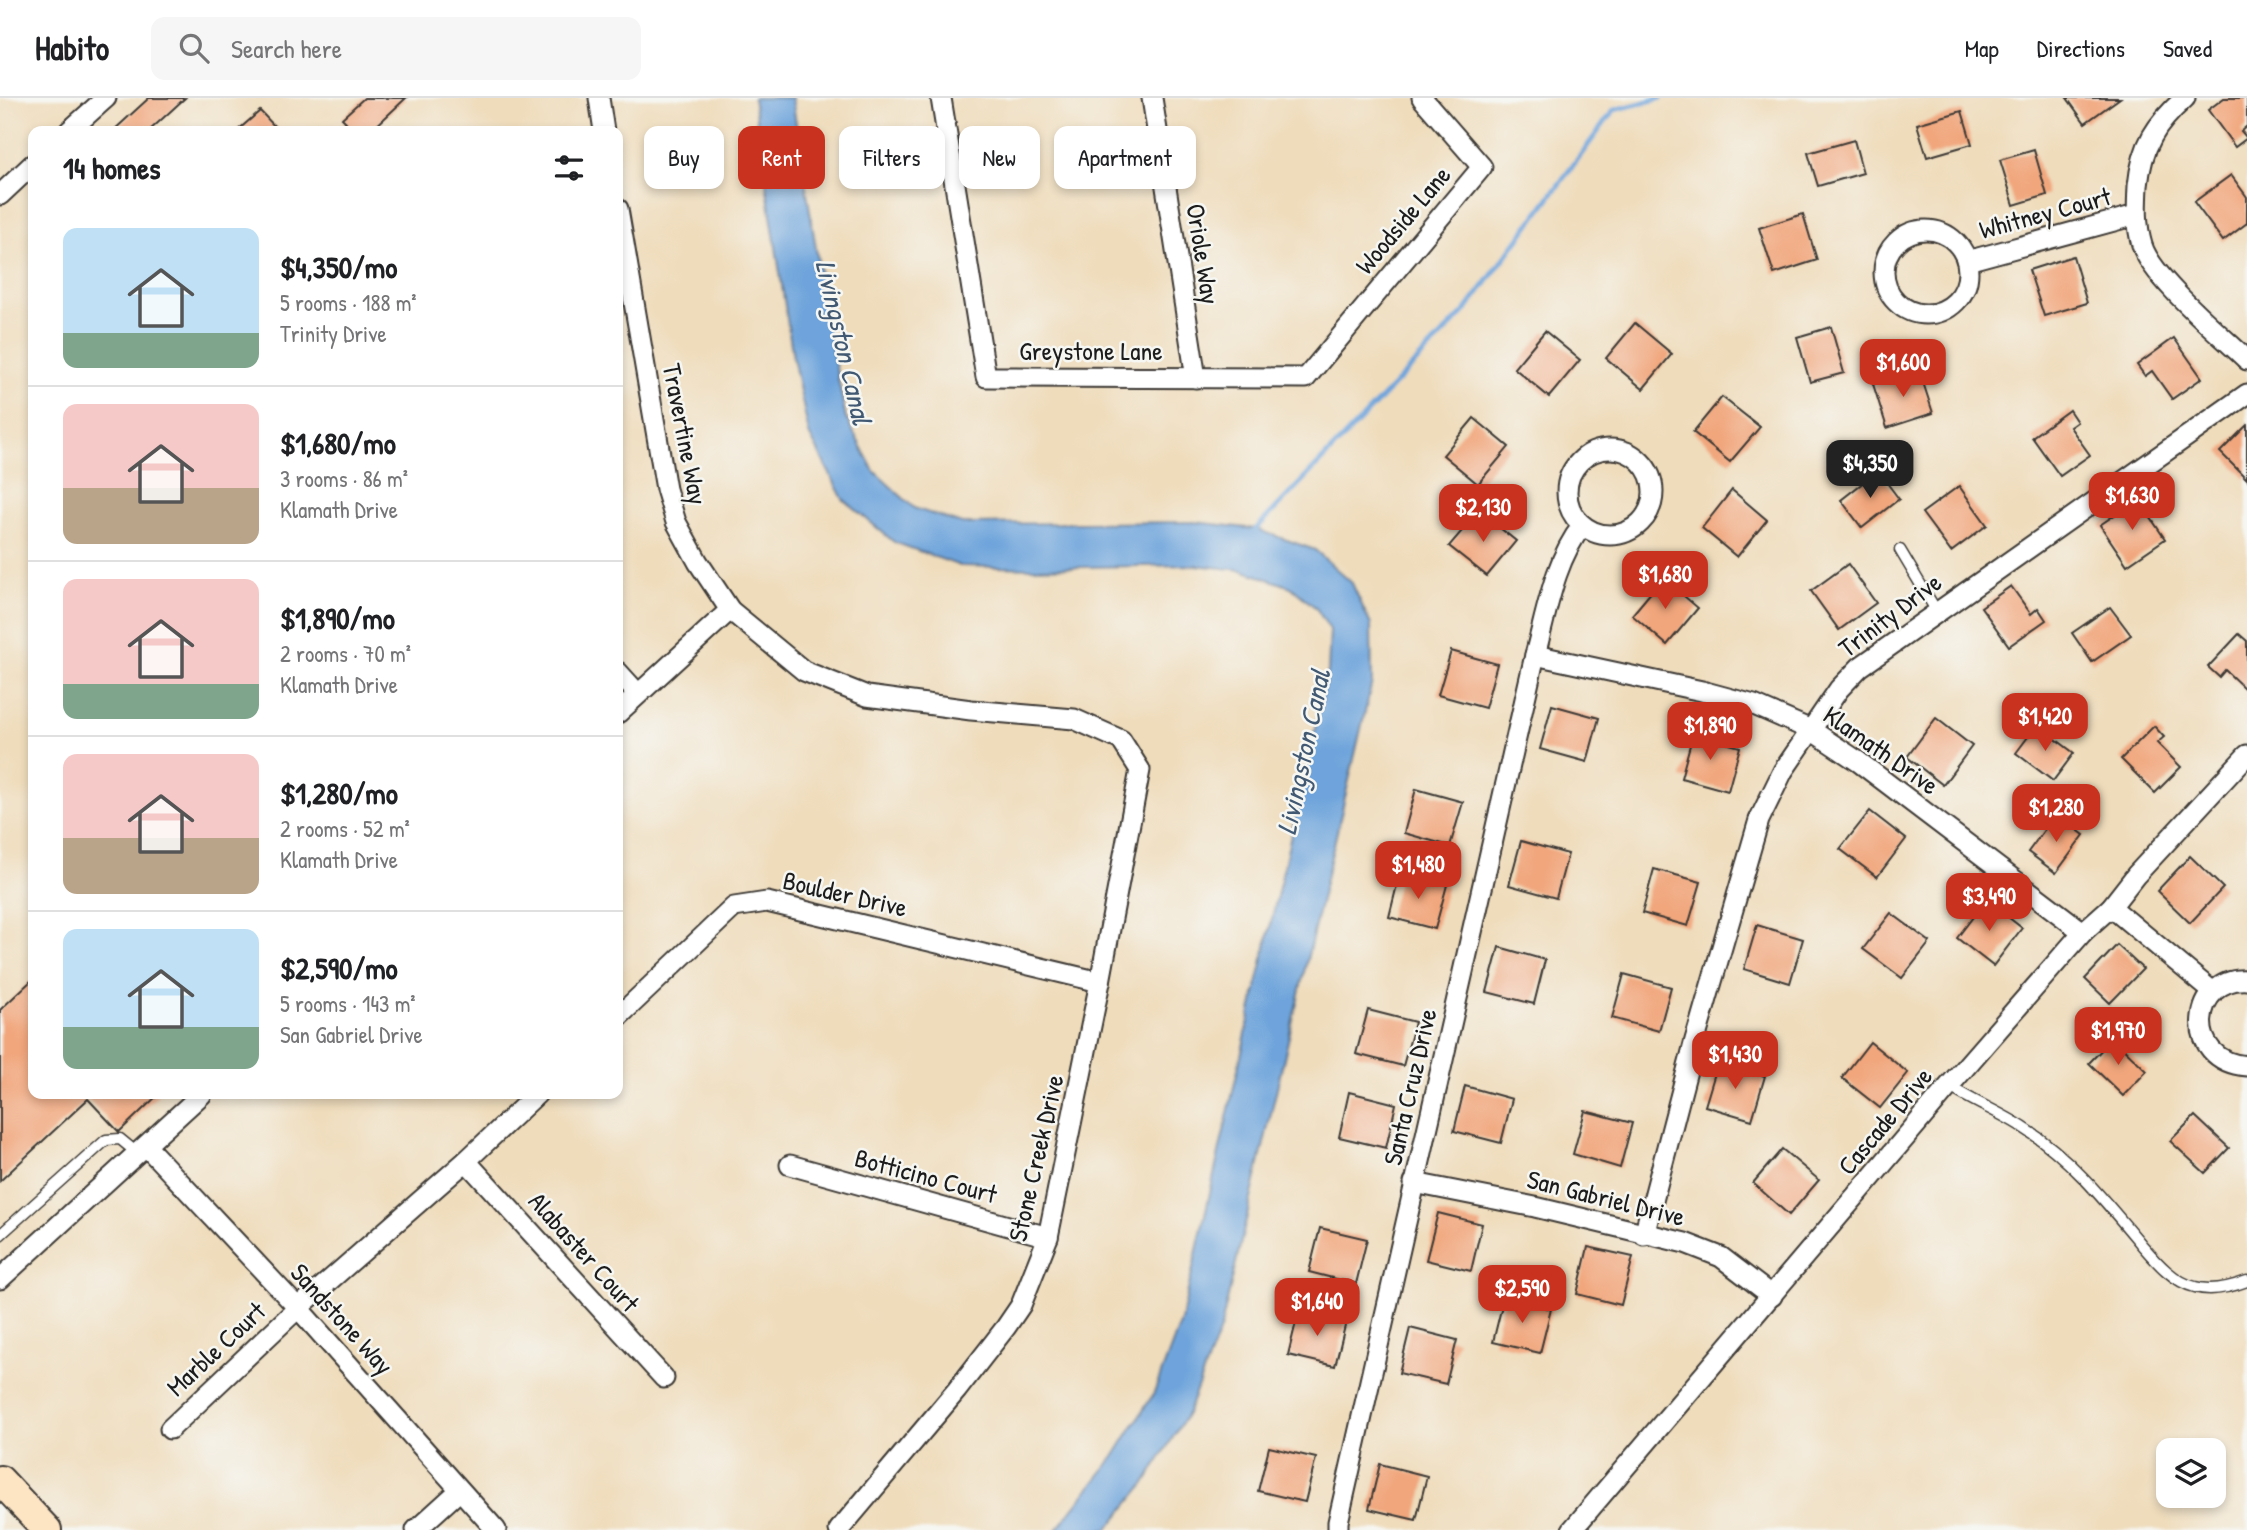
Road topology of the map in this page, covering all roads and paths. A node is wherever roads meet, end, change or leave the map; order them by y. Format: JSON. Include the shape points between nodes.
{"nodes":[{"id":1,"x":106,"y":98,"type":"edge"},
{"id":2,"x":599,"y":98,"type":"edge"},
{"id":3,"x":941,"y":98,"type":"edge"},
{"id":4,"x":1152,"y":98,"type":"edge"},
{"id":5,"x":1422,"y":98,"type":"edge"},
{"id":6,"x":2185,"y":98,"type":"edge"},
{"id":7,"x":75,"y":126,"type":"edge"},
{"id":8,"x":603,"y":126,"type":"edge"},
{"id":9,"x":28,"y":169,"type":"edge"},
{"id":10,"x":0,"y":195,"type":"edge"},
{"id":11,"x":2136,"y":215,"type":"junction"},
{"id":12,"x":623,"y":238,"type":"edge"},
{"id":13,"x":1967,"y":261,"type":"junction"},
{"id":14,"x":2247,"y":360,"type":"edge"},
{"id":15,"x":1196,"y":378,"type":"junction"},
{"id":16,"x":1306,"y":378,"type":"joint"},
{"id":17,"x":2247,"y":394,"type":"edge"},
{"id":18,"x":1582,"y":526,"type":"junction"},
{"id":19,"x":1900,"y":550,"type":"dead end"},
{"id":20,"x":730,"y":610,"type":"junction"},
{"id":21,"x":1937,"y":612,"type":"junction"},
{"id":22,"x":1535,"y":655,"type":"junction"},
{"id":23,"x":623,"y":678,"type":"edge"},
{"id":24,"x":638,"y":694,"type":"junction"},
{"id":25,"x":623,"y":708,"type":"edge"},
{"id":26,"x":1811,"y":730,"type":"junction"},
{"id":27,"x":1121,"y":740,"type":"joint"},
{"id":28,"x":2247,"y":755,"type":"edge"},
{"id":29,"x":2111,"y":907,"type":"junction"},
{"id":30,"x":2083,"y":932,"type":"junction"},
{"id":31,"x":2247,"y":980,"type":"edge"},
{"id":32,"x":1100,"y":982,"type":"junction"},
{"id":33,"x":2213,"y":992,"type":"junction"},
{"id":34,"x":623,"y":1012,"type":"edge"},
{"id":35,"x":2247,"y":1066,"type":"edge"},
{"id":36,"x":1949,"y":1086,"type":"junction"},
{"id":37,"x":196,"y":1099,"type":"edge"},
{"id":38,"x":532,"y":1099,"type":"edge"},
{"id":39,"x":141,"y":1149,"type":"junction"},
{"id":40,"x":466,"y":1161,"type":"junction"},
{"id":41,"x":790,"y":1166,"type":"dead end"},
{"id":42,"x":1414,"y":1183,"type":"junction"},
{"id":43,"x":0,"y":1235,"type":"edge"},
{"id":44,"x":1644,"y":1235,"type":"junction"},
{"id":45,"x":1048,"y":1237,"type":"junction"},
{"id":46,"x":0,"y":1279,"type":"edge"},
{"id":47,"x":2247,"y":1281,"type":"edge"},
{"id":48,"x":1772,"y":1296,"type":"junction"},
{"id":49,"x":298,"y":1308,"type":"junction"},
{"id":50,"x":664,"y":1378,"type":"dead end"},
{"id":51,"x":170,"y":1429,"type":"dead end"},
{"id":52,"x":0,"y":1480,"type":"edge"},
{"id":53,"x":459,"y":1491,"type":"junction"},
{"id":54,"x":47,"y":1530,"type":"edge"},
{"id":55,"x":416,"y":1530,"type":"edge"},
{"id":56,"x":496,"y":1530,"type":"edge"},
{"id":57,"x":839,"y":1530,"type":"edge"},
{"id":58,"x":1338,"y":1530,"type":"edge"},
{"id":59,"x":1572,"y":1530,"type":"edge"}],
"edges":[{"from":1,"to":7,"type":"street"},
{"from":2,"to":8,"type":"street"},
{"from":3,"to":15,"type":"street","name":"Greystone Lane","via":[[986,377]]},
{"from":4,"to":15,"type":"street","name":"Oriole Way"},
{"from":5,"to":16,"type":"street","name":"Woodside Lane","via":[[1482,167]]},
{"from":6,"to":11,"type":"street","via":[[2150,138],[2140,172]]},
{"from":9,"to":10,"type":"street"},
{"from":11,"to":13,"type":"street","name":"Whitney Court"},
{"from":11,"to":14,"type":"street","via":[[2143,248],[2163,279]]},
{"from":12,"to":20,"type":"street","name":"Travertine Way","via":[[666,489],[676,522]]},
{"from":13,"to":13,"type":"street","name":"Whitney Court","via":[[1950,237],[1922,230],[1896,242],[1885,262],[1885,284],[1903,308],[1916,314],[1938,313],[1957,302],[1965,290]]},
{"from":15,"to":16,"type":"street","name":"Greystone Lane"},
{"from":17,"to":21,"type":"street","name":"Trinity Drive"},
{"from":18,"to":18,"type":"street","via":[[1605,535],[1639,524],[1653,497],[1648,471],[1638,459],[1607,449],[1583,458],[1573,469],[1567,497]]},
{"from":18,"to":22,"type":"street","name":"Santa Cruz Drive","via":[[1560,564]]},
{"from":19,"to":21,"type":"lane"},
{"from":20,"to":24,"type":"street"},
{"from":20,"to":27,"type":"street","name":"Travertine Way","via":[[804,671],[867,696],[1074,719]]},
{"from":21,"to":26,"type":"street","name":"Trinity Drive","via":[[1860,667]]},
{"from":22,"to":26,"type":"street","name":"Klamath Drive","via":[[1754,705]]},
{"from":22,"to":42,"type":"street","name":"Santa Cruz Drive"},
{"from":23,"to":24,"type":"street"},
{"from":24,"to":25,"type":"street"},
{"from":26,"to":30,"type":"street","name":"Klamath Drive"},
{"from":26,"to":44,"type":"street","name":"Trinity Drive","via":[[1783,771],[1759,820]]},
{"from":27,"to":32,"type":"street","name":"Stone Creek Drive","via":[[1140,770]]},
{"from":28,"to":29,"type":"street","name":"Cascade Drive"},
{"from":29,"to":30,"type":"street","name":"Cascade Drive"},
{"from":29,"to":33,"type":"street"},
{"from":30,"to":36,"type":"street","name":"Cascade Drive"},
{"from":31,"to":33,"type":"street","via":[[2225,983]]},
{"from":32,"to":34,"type":"street","name":"Boulder Drive","via":[[767,902],[734,907]]},
{"from":32,"to":45,"type":"street","name":"Stone Creek Drive"},
{"from":33,"to":35,"type":"street","via":[[2201,1020],[2203,1035],[2220,1059]]},
{"from":36,"to":47,"type":"lane","via":[[2024,1128],[2060,1156],[2168,1273],[2194,1287],[2228,1288]]},
{"from":36,"to":48,"type":"street","name":"Cascade Drive"},
{"from":37,"to":39,"type":"street"},
{"from":38,"to":40,"type":"street"},
{"from":39,"to":43,"type":"lane","via":[[120,1139],[106,1140]]},
{"from":39,"to":46,"type":"street"},
{"from":39,"to":49,"type":"street","name":"Sandstone Way"},
{"from":40,"to":49,"type":"street"},
{"from":40,"to":50,"type":"street","name":"Alabaster Court"},
{"from":41,"to":45,"type":"street","name":"Botticino Court"},
{"from":42,"to":44,"type":"street","name":"San Gabriel Drive"},
{"from":42,"to":58,"type":"street","name":"Santa Cruz Drive"},
{"from":44,"to":48,"type":"street","name":"San Gabriel Drive","via":[[1685,1243],[1721,1257]]},
{"from":45,"to":57,"type":"street","name":"Stone Creek Drive","via":[[1021,1305],[1006,1327]]},
{"from":48,"to":59,"type":"street","name":"Cascade Drive"},
{"from":49,"to":51,"type":"street","name":"Marble Court"},
{"from":49,"to":53,"type":"street","name":"Sandstone Way"},
{"from":52,"to":54,"type":"main road"},
{"from":53,"to":55,"type":"street"},
{"from":53,"to":56,"type":"street","name":"Sandstone Way"}]}
